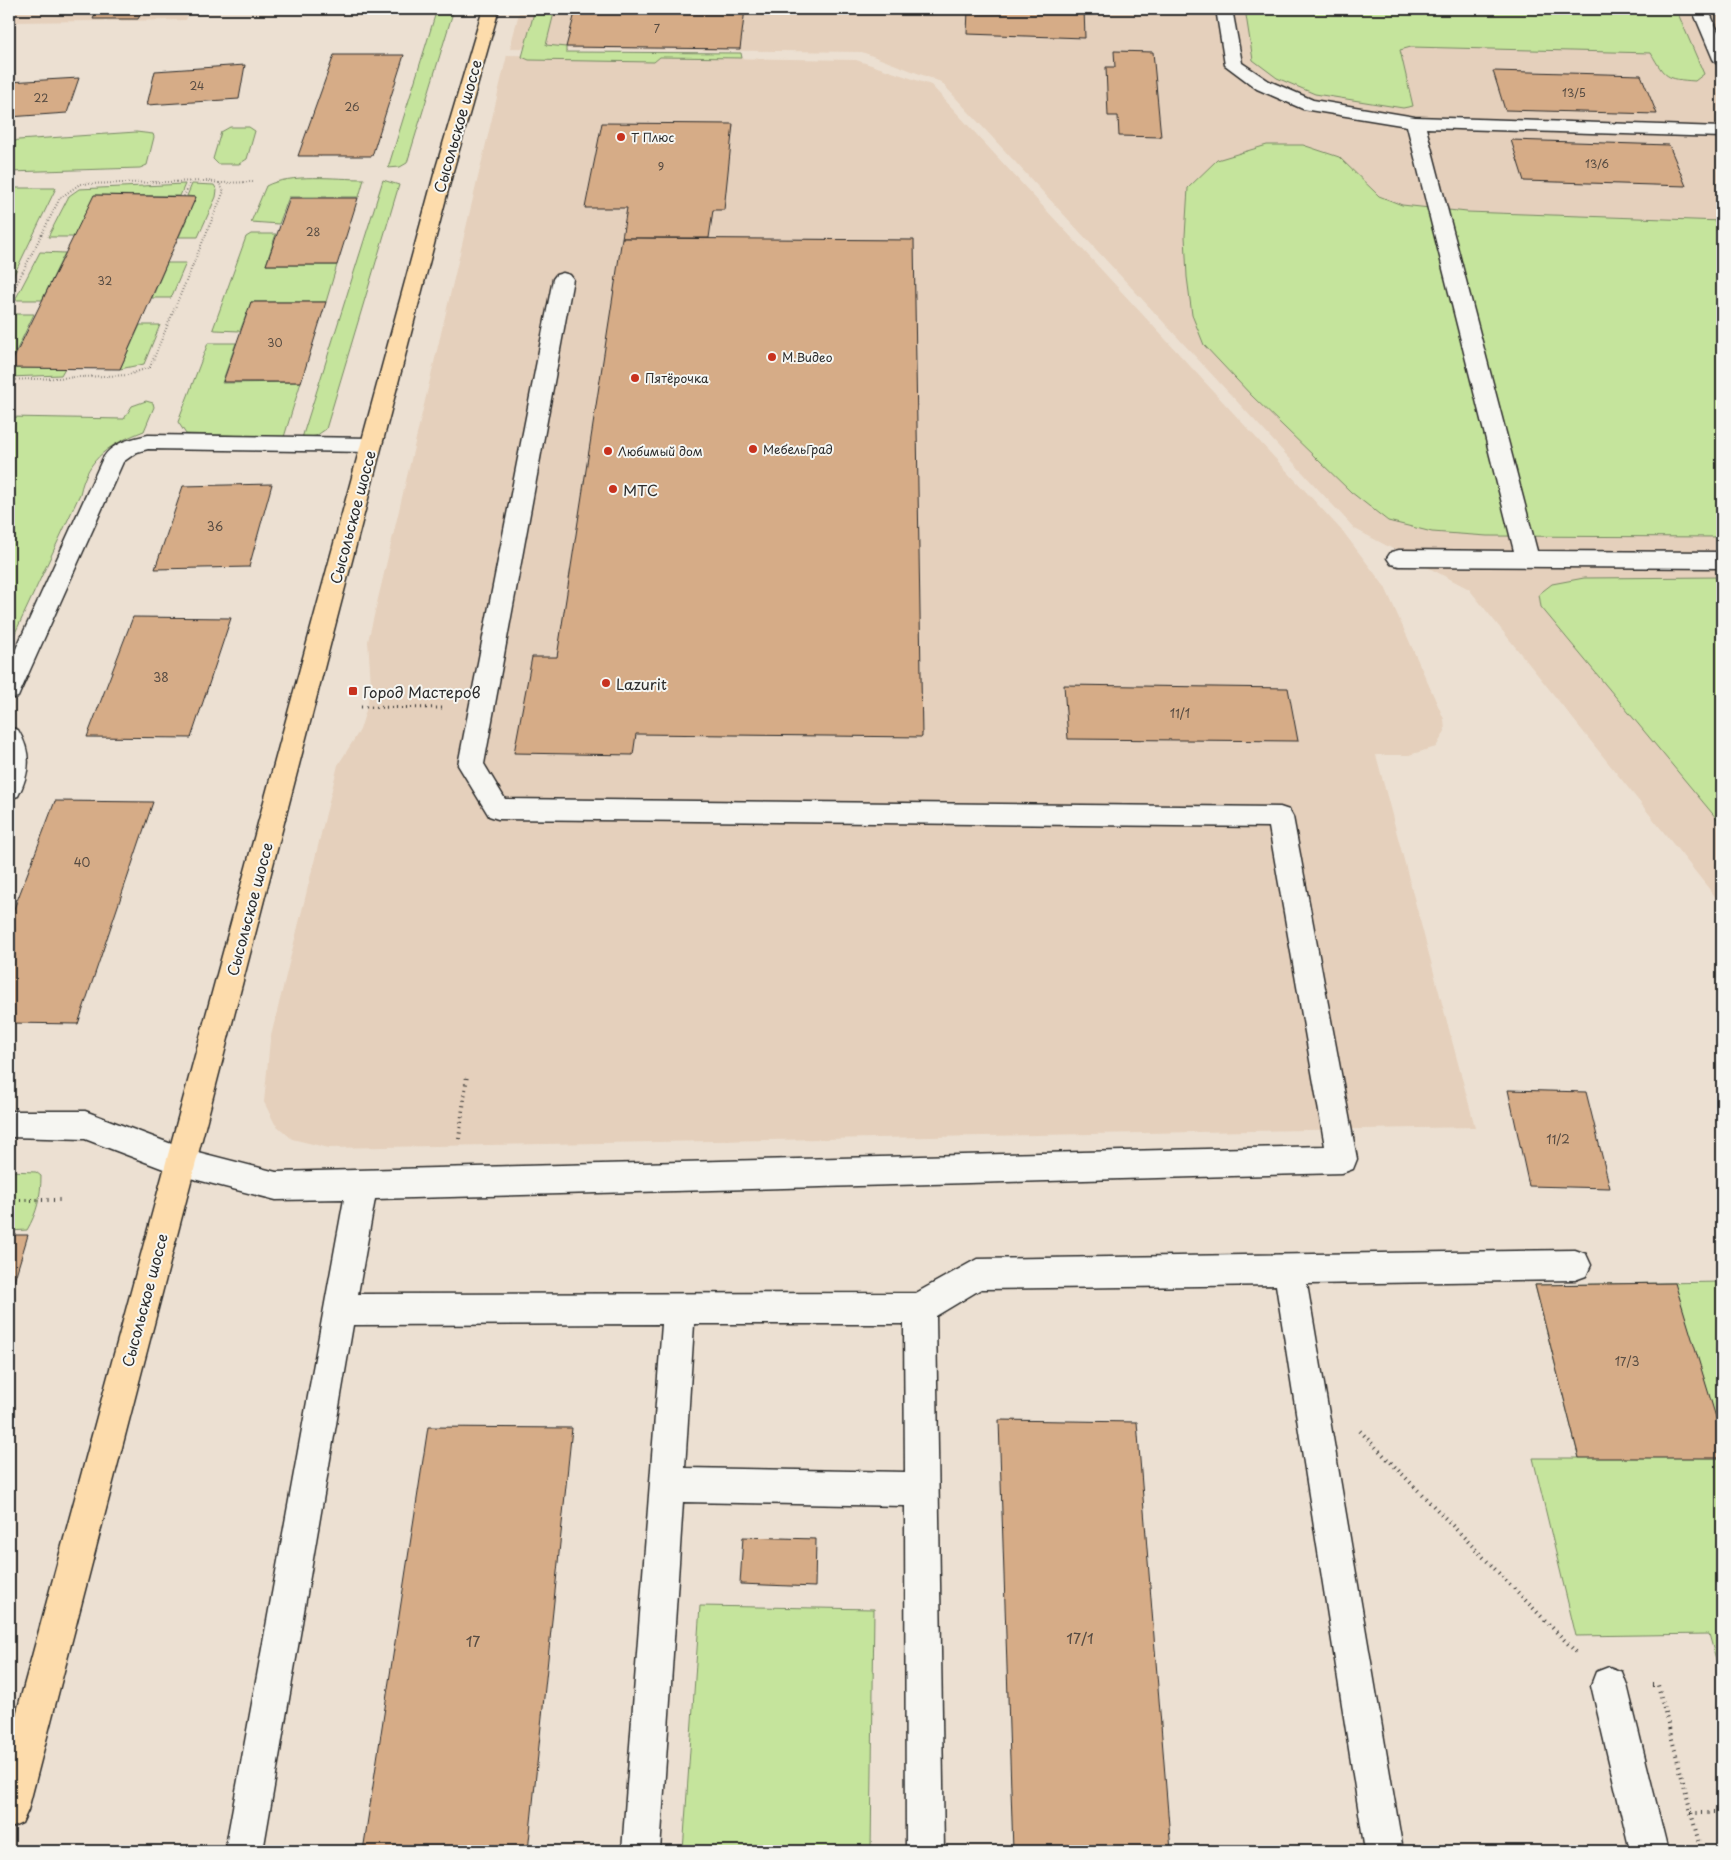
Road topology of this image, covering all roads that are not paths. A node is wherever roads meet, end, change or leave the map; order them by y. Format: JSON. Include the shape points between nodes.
{"nodes":[{"id":1,"x":491,"y":9,"type":"edge"},
{"id":2,"x":1224,"y":9,"type":"edge"},
{"id":3,"x":1700,"y":9,"type":"edge"},
{"id":4,"x":1722,"y":59,"type":"edge"},
{"id":5,"x":1415,"y":122,"type":"junction"},
{"id":6,"x":1722,"y":132,"type":"edge"},
{"id":7,"x":563,"y":279,"type":"dead end"},
{"id":8,"x":372,"y":445,"type":"junction"},
{"id":9,"x":1399,"y":558,"type":"dead end"},
{"id":10,"x":1527,"y":558,"type":"junction"},
{"id":11,"x":1722,"y":560,"type":"edge"},
{"id":12,"x":9,"y":690,"type":"edge"},
{"id":13,"x":9,"y":737,"type":"edge"},
{"id":14,"x":9,"y":789,"type":"edge"},
{"id":15,"x":9,"y":1124,"type":"edge"},
{"id":16,"x":182,"y":1162,"type":"junction"},
{"id":17,"x":362,"y":1186,"type":"junction"},
{"id":18,"x":1575,"y":1265,"type":"dead end"},
{"id":19,"x":1289,"y":1269,"type":"junction"},
{"id":20,"x":920,"y":1308,"type":"junction"},
{"id":21,"x":340,"y":1310,"type":"junction"},
{"id":22,"x":679,"y":1310,"type":"junction"},
{"id":23,"x":668,"y":1485,"type":"junction"},
{"id":24,"x":923,"y":1488,"type":"junction"},
{"id":25,"x":1609,"y":1685,"type":"road end"},
{"id":26,"x":9,"y":1810,"type":"edge"},
{"id":27,"x":244,"y":1851,"type":"edge"},
{"id":28,"x":641,"y":1851,"type":"edge"},
{"id":29,"x":925,"y":1851,"type":"edge"},
{"id":30,"x":1384,"y":1851,"type":"edge"},
{"id":31,"x":1649,"y":1851,"type":"edge"}],
"edges":[{"from":1,"to":8,"type":"main road","name":"Сысольское шоссе"},
{"from":2,"to":5,"type":"street","via":[[1234,65],[1263,85],[1309,104]]},
{"from":3,"to":4,"type":"street"},
{"from":5,"to":6,"type":"street"},
{"from":5,"to":10,"type":"street"},
{"from":7,"to":17,"type":"street","via":[[471,765],[498,809],[1280,817],[1342,1159]]},
{"from":8,"to":12,"type":"street","via":[[148,442],[130,447],[114,458]]},
{"from":8,"to":16,"type":"main road","name":"Сысольское шоссе"},
{"from":9,"to":10,"type":"street"},
{"from":10,"to":11,"type":"street"},
{"from":13,"to":14,"type":"street","via":[[14,743],[18,764]]},
{"from":15,"to":16,"type":"street","via":[[85,1125]]},
{"from":16,"to":17,"type":"street","via":[[276,1186]]},
{"from":16,"to":26,"type":"main road","name":"Сысольское шоссе"},
{"from":17,"to":21,"type":"street"},
{"from":18,"to":19,"type":"street"},
{"from":19,"to":20,"type":"street","via":[[977,1274]]},
{"from":19,"to":30,"type":"street"},
{"from":20,"to":22,"type":"street"},
{"from":20,"to":24,"type":"street"},
{"from":21,"to":22,"type":"street"},
{"from":21,"to":27,"type":"street"},
{"from":22,"to":23,"type":"street"},
{"from":23,"to":24,"type":"street"},
{"from":23,"to":28,"type":"street"},
{"from":24,"to":29,"type":"street"},
{"from":25,"to":31,"type":"street"}]}
